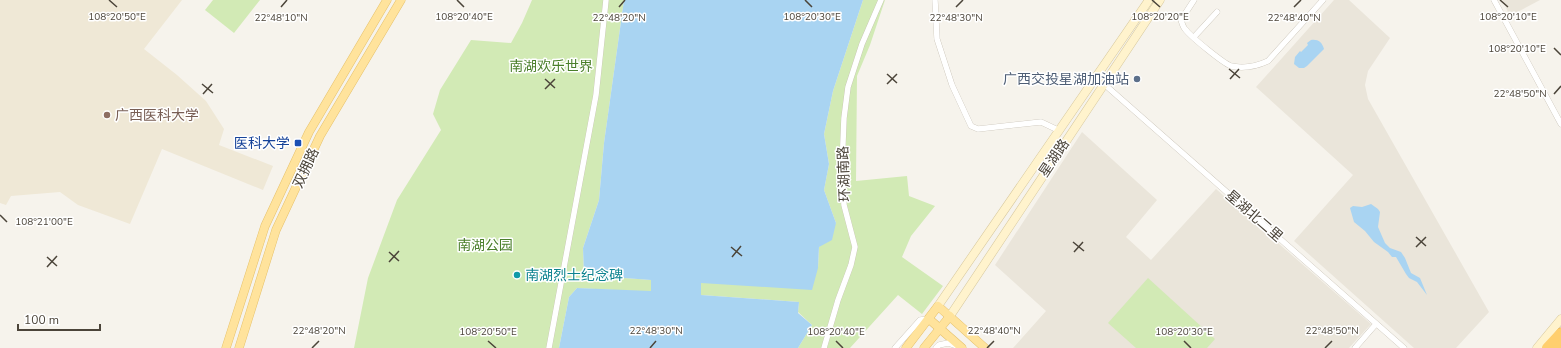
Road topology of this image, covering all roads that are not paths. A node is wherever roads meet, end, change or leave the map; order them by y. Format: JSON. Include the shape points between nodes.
{"nodes":[{"id":1,"x":387,"y":0,"type":"edge"},
{"id":2,"x":401,"y":0,"type":"edge"},
{"id":3,"x":606,"y":0,"type":"edge"},
{"id":4,"x":881,"y":0,"type":"edge"},
{"id":5,"x":935,"y":0,"type":"edge"},
{"id":6,"x":1149,"y":0,"type":"edge"},
{"id":7,"x":1160,"y":0,"type":"edge"},
{"id":8,"x":1194,"y":0,"type":"edge"},
{"id":9,"x":1323,"y":0,"type":"edge"},
{"id":10,"x":1494,"y":0,"type":"edge"},
{"id":11,"x":1217,"y":12,"type":"dead end"},
{"id":12,"x":1194,"y":37,"type":"junction"},
{"id":13,"x":1104,"y":84,"type":"junction"},
{"id":14,"x":1561,"y":124,"type":"edge"},
{"id":15,"x":1058,"y":130,"type":"junction"},
{"id":16,"x":938,"y":306,"type":"junction"},
{"id":17,"x":950,"y":316,"type":"junction"},
{"id":18,"x":929,"y":319,"type":"junction"},
{"id":19,"x":1561,"y":319,"type":"edge"},
{"id":20,"x":1376,"y":324,"type":"junction"},
{"id":21,"x":940,"y":328,"type":"junction"},
{"id":22,"x":1561,"y":333,"type":"edge"},
{"id":23,"x":1561,"y":345,"type":"edge"},
{"id":24,"x":961,"y":347,"type":"edge"},
{"id":25,"x":226,"y":348,"type":"edge"},
{"id":26,"x":238,"y":348,"type":"edge"},
{"id":27,"x":549,"y":348,"type":"edge"},
{"id":28,"x":824,"y":348,"type":"edge"},
{"id":29,"x":895,"y":348,"type":"edge"},
{"id":30,"x":906,"y":348,"type":"edge"},
{"id":31,"x":924,"y":348,"type":"edge"},
{"id":32,"x":936,"y":348,"type":"edge"},
{"id":33,"x":985,"y":348,"type":"edge"},
{"id":34,"x":1355,"y":348,"type":"edge"},
{"id":35,"x":1404,"y":348,"type":"edge"},
{"id":36,"x":1537,"y":348,"type":"edge"},
{"id":37,"x":1547,"y":348,"type":"edge"},
{"id":38,"x":1558,"y":348,"type":"edge"}],
"edges":[{"from":1,"to":25,"type":"main road","name":"双拥路","via":[[309,132],[268,220]]},
{"from":2,"to":26,"type":"main road","name":"双拥路","via":[[313,151],[276,230]]},
{"from":3,"to":27,"type":"street","via":[[596,96]]},
{"from":4,"to":28,"type":"street","name":"环湖南路","via":[[862,44],[848,87],[844,118],[844,205],[855,247]]},
{"from":5,"to":15,"type":"street","via":[[937,39],[952,85],[971,126],[978,129],[1041,122]]},
{"from":6,"to":15,"type":"main road","name":"星湖路"},
{"from":7,"to":13,"type":"main road","name":"星湖路"},
{"from":8,"to":12,"type":"street","via":[[1181,20],[1184,28]]},
{"from":9,"to":12,"type":"street","via":[[1268,61],[1256,66],[1231,66]]},
{"from":10,"to":14,"type":"street"},
{"from":11,"to":12,"type":"street"},
{"from":13,"to":17,"type":"main road","name":"星湖路"},
{"from":13,"to":20,"type":"street","name":"星湖北二里"},
{"from":15,"to":16,"type":"main road","name":"星湖路"},
{"from":16,"to":17,"type":"main road"},
{"from":16,"to":18,"type":"main road"},
{"from":17,"to":21,"type":"main road"},
{"from":17,"to":33,"type":"main road"},
{"from":18,"to":21,"type":"main road"},
{"from":18,"to":29,"type":"street","via":[[920,320]]},
{"from":18,"to":30,"type":"main road"},
{"from":19,"to":36,"type":"main road"},
{"from":20,"to":34,"type":"street"},
{"from":20,"to":35,"type":"street","name":"星湖北二里"},
{"from":21,"to":24,"type":"main road"},
{"from":21,"to":31,"type":"main road"},
{"from":22,"to":37,"type":"highway"},
{"from":23,"to":38,"type":"highway"},
{"from":24,"to":32,"type":"street","via":[[948,343],[939,344]]}]}
